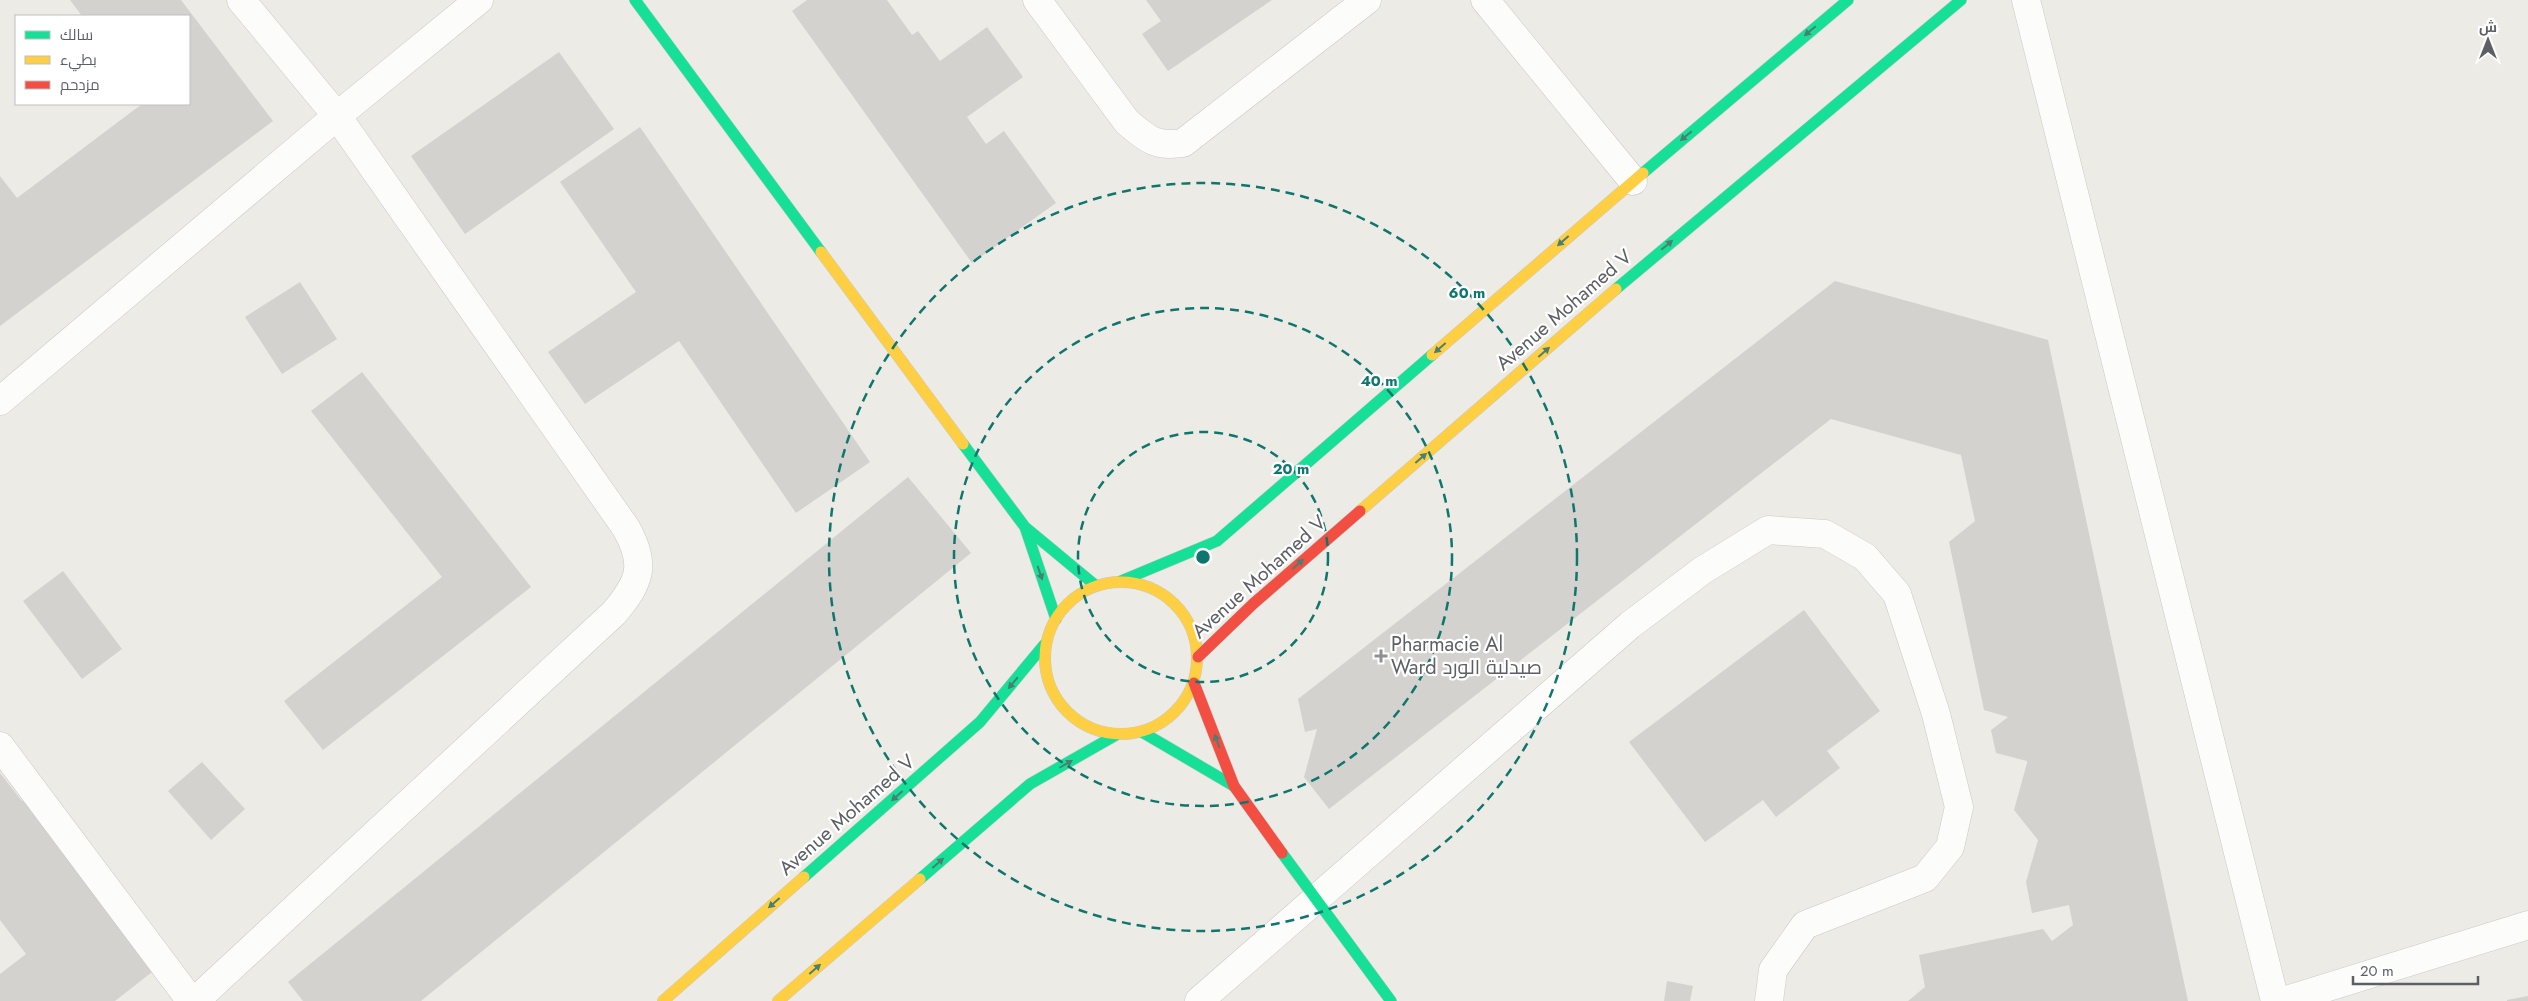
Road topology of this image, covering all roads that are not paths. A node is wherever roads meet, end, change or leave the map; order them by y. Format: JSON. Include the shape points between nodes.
{"nodes":[{"id":1,"x":241,"y":0,"type":"edge"},
{"id":2,"x":479,"y":0,"type":"edge"},
{"id":3,"x":635,"y":0,"type":"edge"},
{"id":4,"x":1037,"y":0,"type":"edge"},
{"id":5,"x":1367,"y":0,"type":"edge"},
{"id":6,"x":1485,"y":0,"type":"edge"},
{"id":7,"x":1848,"y":0,"type":"edge"},
{"id":8,"x":1961,"y":0,"type":"edge"},
{"id":9,"x":2026,"y":0,"type":"edge"},
{"id":10,"x":337,"y":116,"type":"junction"},
{"id":11,"x":1633,"y":180,"type":"junction"},
{"id":12,"x":0,"y":401,"type":"edge"},
{"id":13,"x":1024,"y":527,"type":"junction"},
{"id":14,"x":1121,"y":581,"type":"junction"},
{"id":15,"x":1095,"y":585,"type":"junction"},
{"id":16,"x":1056,"y":619,"type":"junction"},
{"id":17,"x":1044,"y":646,"type":"junction"},
{"id":18,"x":1198,"y":656,"type":"junction"},
{"id":19,"x":1194,"y":683,"type":"junction"},
{"id":20,"x":1142,"y":732,"type":"junction"},
{"id":21,"x":1116,"y":735,"type":"junction"},
{"id":22,"x":0,"y":746,"type":"edge"},
{"id":23,"x":1234,"y":786,"type":"junction"},
{"id":24,"x":1315,"y":900,"type":"junction"},
{"id":25,"x":2528,"y":925,"type":"edge"},
{"id":26,"x":191,"y":1001,"type":"edge"},
{"id":27,"x":195,"y":1001,"type":"edge"},
{"id":28,"x":663,"y":1001,"type":"edge"},
{"id":29,"x":778,"y":1001,"type":"edge"},
{"id":30,"x":1199,"y":1001,"type":"edge"},
{"id":31,"x":1391,"y":1001,"type":"edge"},
{"id":32,"x":1769,"y":1001,"type":"edge"},
{"id":33,"x":2275,"y":1001,"type":"edge"},
{"id":34,"x":2283,"y":1001,"type":"edge"}],
"edges":[{"from":1,"to":10,"type":"street"},
{"from":2,"to":10,"type":"street"},
{"from":3,"to":13,"type":"street"},
{"from":4,"to":5,"type":"street","via":[[1127,122],[1144,137],[1165,145],[1182,142]]},
{"from":6,"to":11,"type":"street"},
{"from":7,"to":11,"type":"street","one_way":true},
{"from":18,"to":8,"type":"street","name":"Avenue Mohamed V","one_way":true,"via":[[1253,604],[1660,251]]},
{"from":9,"to":33,"type":"street"},
{"from":10,"to":12,"type":"street"},
{"from":10,"to":27,"type":"street","via":[[626,528],[636,547],[640,568],[631,593],[614,613]]},
{"from":11,"to":14,"type":"street","one_way":true,"via":[[1217,541]]},
{"from":13,"to":15,"type":"street"},
{"from":13,"to":16,"type":"street","one_way":true},
{"from":14,"to":15,"type":"street"},
{"from":14,"to":18,"type":"street","via":[[1139,583],[1164,594],[1179,608],[1193,630]]},
{"from":15,"to":16,"type":"street","via":[[1080,592],[1060,610]]},
{"from":16,"to":17,"type":"street"},
{"from":17,"to":21,"type":"street","via":[[1044,672],[1054,697],[1071,718],[1095,731]]},
{"from":17,"to":28,"type":"street","name":"Avenue Mohamed V","one_way":true,"via":[[980,722]]},
{"from":18,"to":19,"type":"street"},
{"from":19,"to":20,"type":"street","via":[[1173,715]]},
{"from":23,"to":19,"type":"street","one_way":true},
{"from":20,"to":21,"type":"street"},
{"from":20,"to":23,"type":"street"},
{"from":29,"to":21,"type":"street","one_way":true,"via":[[1030,784]]},
{"from":22,"to":26,"type":"street"},
{"from":23,"to":24,"type":"street"},
{"from":24,"to":30,"type":"street"},
{"from":24,"to":31,"type":"street"},
{"from":24,"to":32,"type":"street","via":[[1630,626],[1702,570],[1768,530],[1825,534],[1864,557],[1897,594],[1936,714],[1958,807],[1950,846],[1924,878],[1805,925],[1774,970]]},
{"from":25,"to":34,"type":"street"}]}
